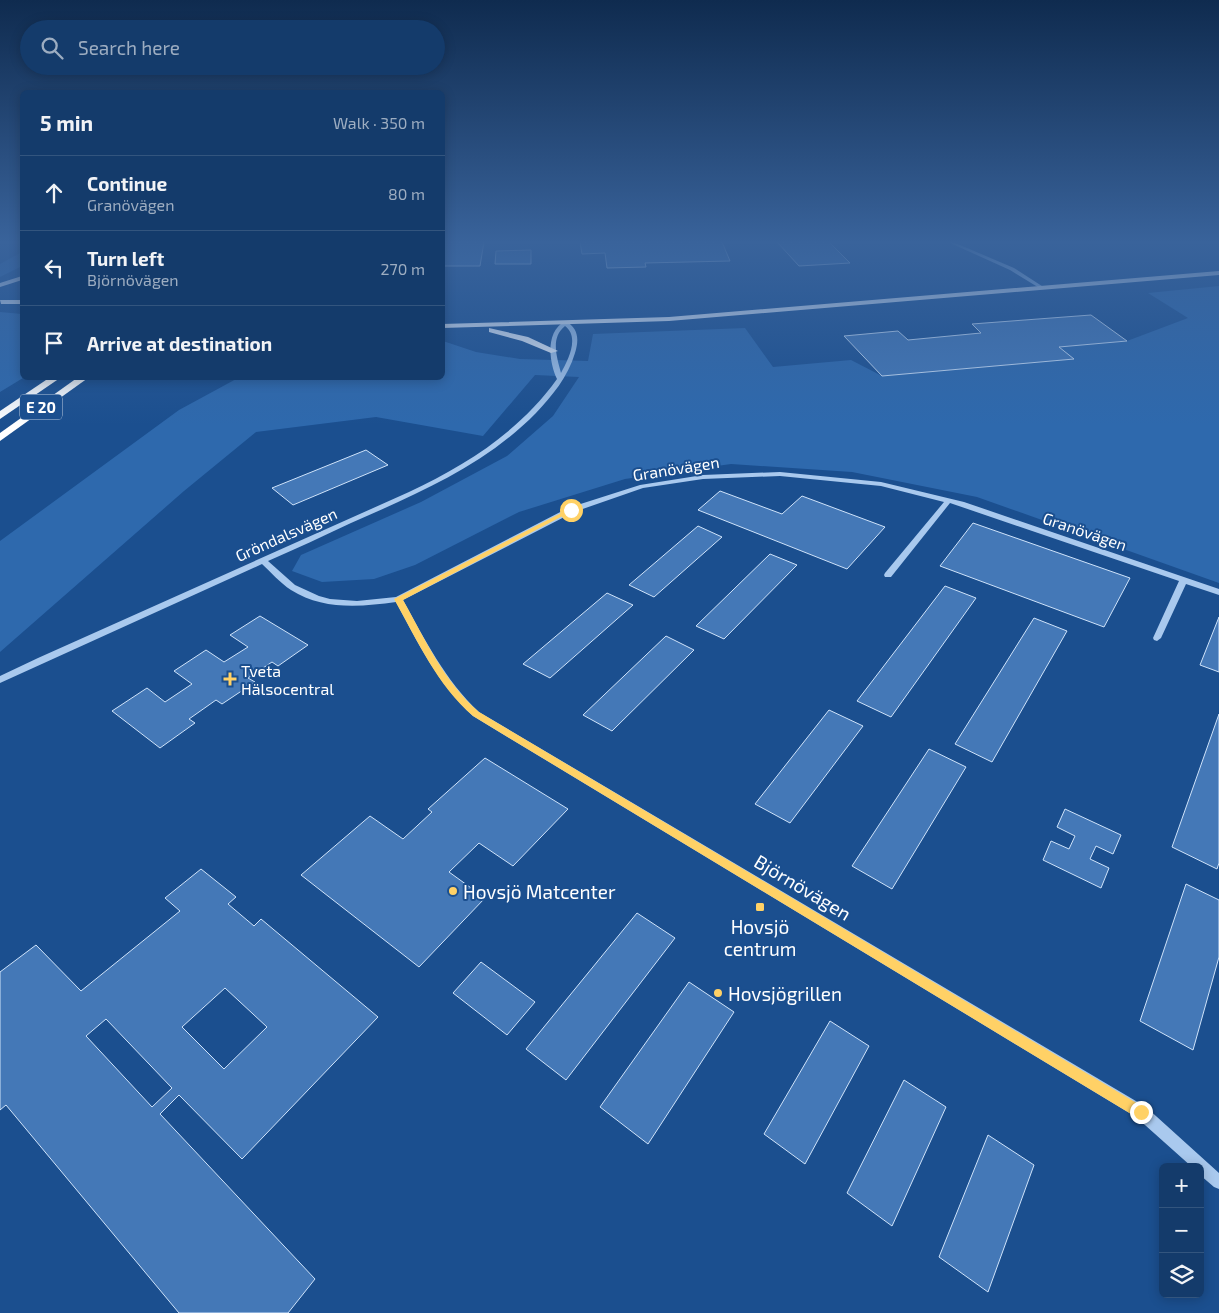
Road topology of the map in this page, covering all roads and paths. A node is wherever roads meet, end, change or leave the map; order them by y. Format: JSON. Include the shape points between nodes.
{"nodes":[{"id":1,"x":861,"y":303,"type":"edge"},
{"id":2,"x":565,"y":323,"type":"junction"},
{"id":3,"x":445,"y":326,"type":"edge"},
{"id":4,"x":472,"y":326,"type":"junction"},
{"id":5,"x":554,"y":351,"type":"junction"},
{"id":6,"x":560,"y":378,"type":"junction"},
{"id":7,"x":52,"y":380,"type":"edge"},
{"id":8,"x":80,"y":380,"type":"edge"},
{"id":9,"x":0,"y":416,"type":"edge"},
{"id":10,"x":0,"y":438,"type":"edge"},
{"id":11,"x":948,"y":501,"type":"junction"},
{"id":12,"x":262,"y":561,"type":"junction"},
{"id":13,"x":888,"y":575,"type":"dead end"},
{"id":14,"x":1184,"y":580,"type":"junction"},
{"id":15,"x":1219,"y":592,"type":"edge"},
{"id":16,"x":398,"y":599,"type":"junction"},
{"id":17,"x":1157,"y":638,"type":"dead end"},
{"id":18,"x":0,"y":680,"type":"edge"},
{"id":19,"x":1219,"y":1182,"type":"edge"}],
"edges":[{"from":1,"to":2,"type":"main road"},
{"from":2,"to":4,"type":"main road"},
{"from":2,"to":5,"type":"street","via":[[554,334]]},
{"from":2,"to":6,"type":"street","name":"Gröndalsvägen","via":[[574,328],[576,334],[572,361]]},
{"from":3,"to":4,"type":"main road"},
{"from":4,"to":5,"type":"main road","via":[[525,339]]},
{"from":5,"to":6,"type":"street"},
{"from":6,"to":12,"type":"street","name":"Gröndalsvägen","via":[[530,416],[489,450]]},
{"from":7,"to":9,"type":"highway","number":"E 20"},
{"from":8,"to":10,"type":"highway","number":"E 20"},
{"from":11,"to":13,"type":"street"},
{"from":11,"to":14,"type":"street","name":"Granövägen"},
{"from":11,"to":16,"type":"street","name":"Granövägen","via":[[881,484],[780,474],[703,477],[642,486],[571,510]]},
{"from":12,"to":16,"type":"street","name":"Granövägen","via":[[292,586],[313,598],[332,603]]},
{"from":12,"to":18,"type":"street","name":"Gröndalsvägen","via":[[71,645]]},
{"from":14,"to":15,"type":"street","name":"Granövägen"},
{"from":14,"to":17,"type":"street"},
{"from":16,"to":19,"type":"street","name":"Björnövägen","via":[[438,671],[476,714],[1141,1112]]}]}
